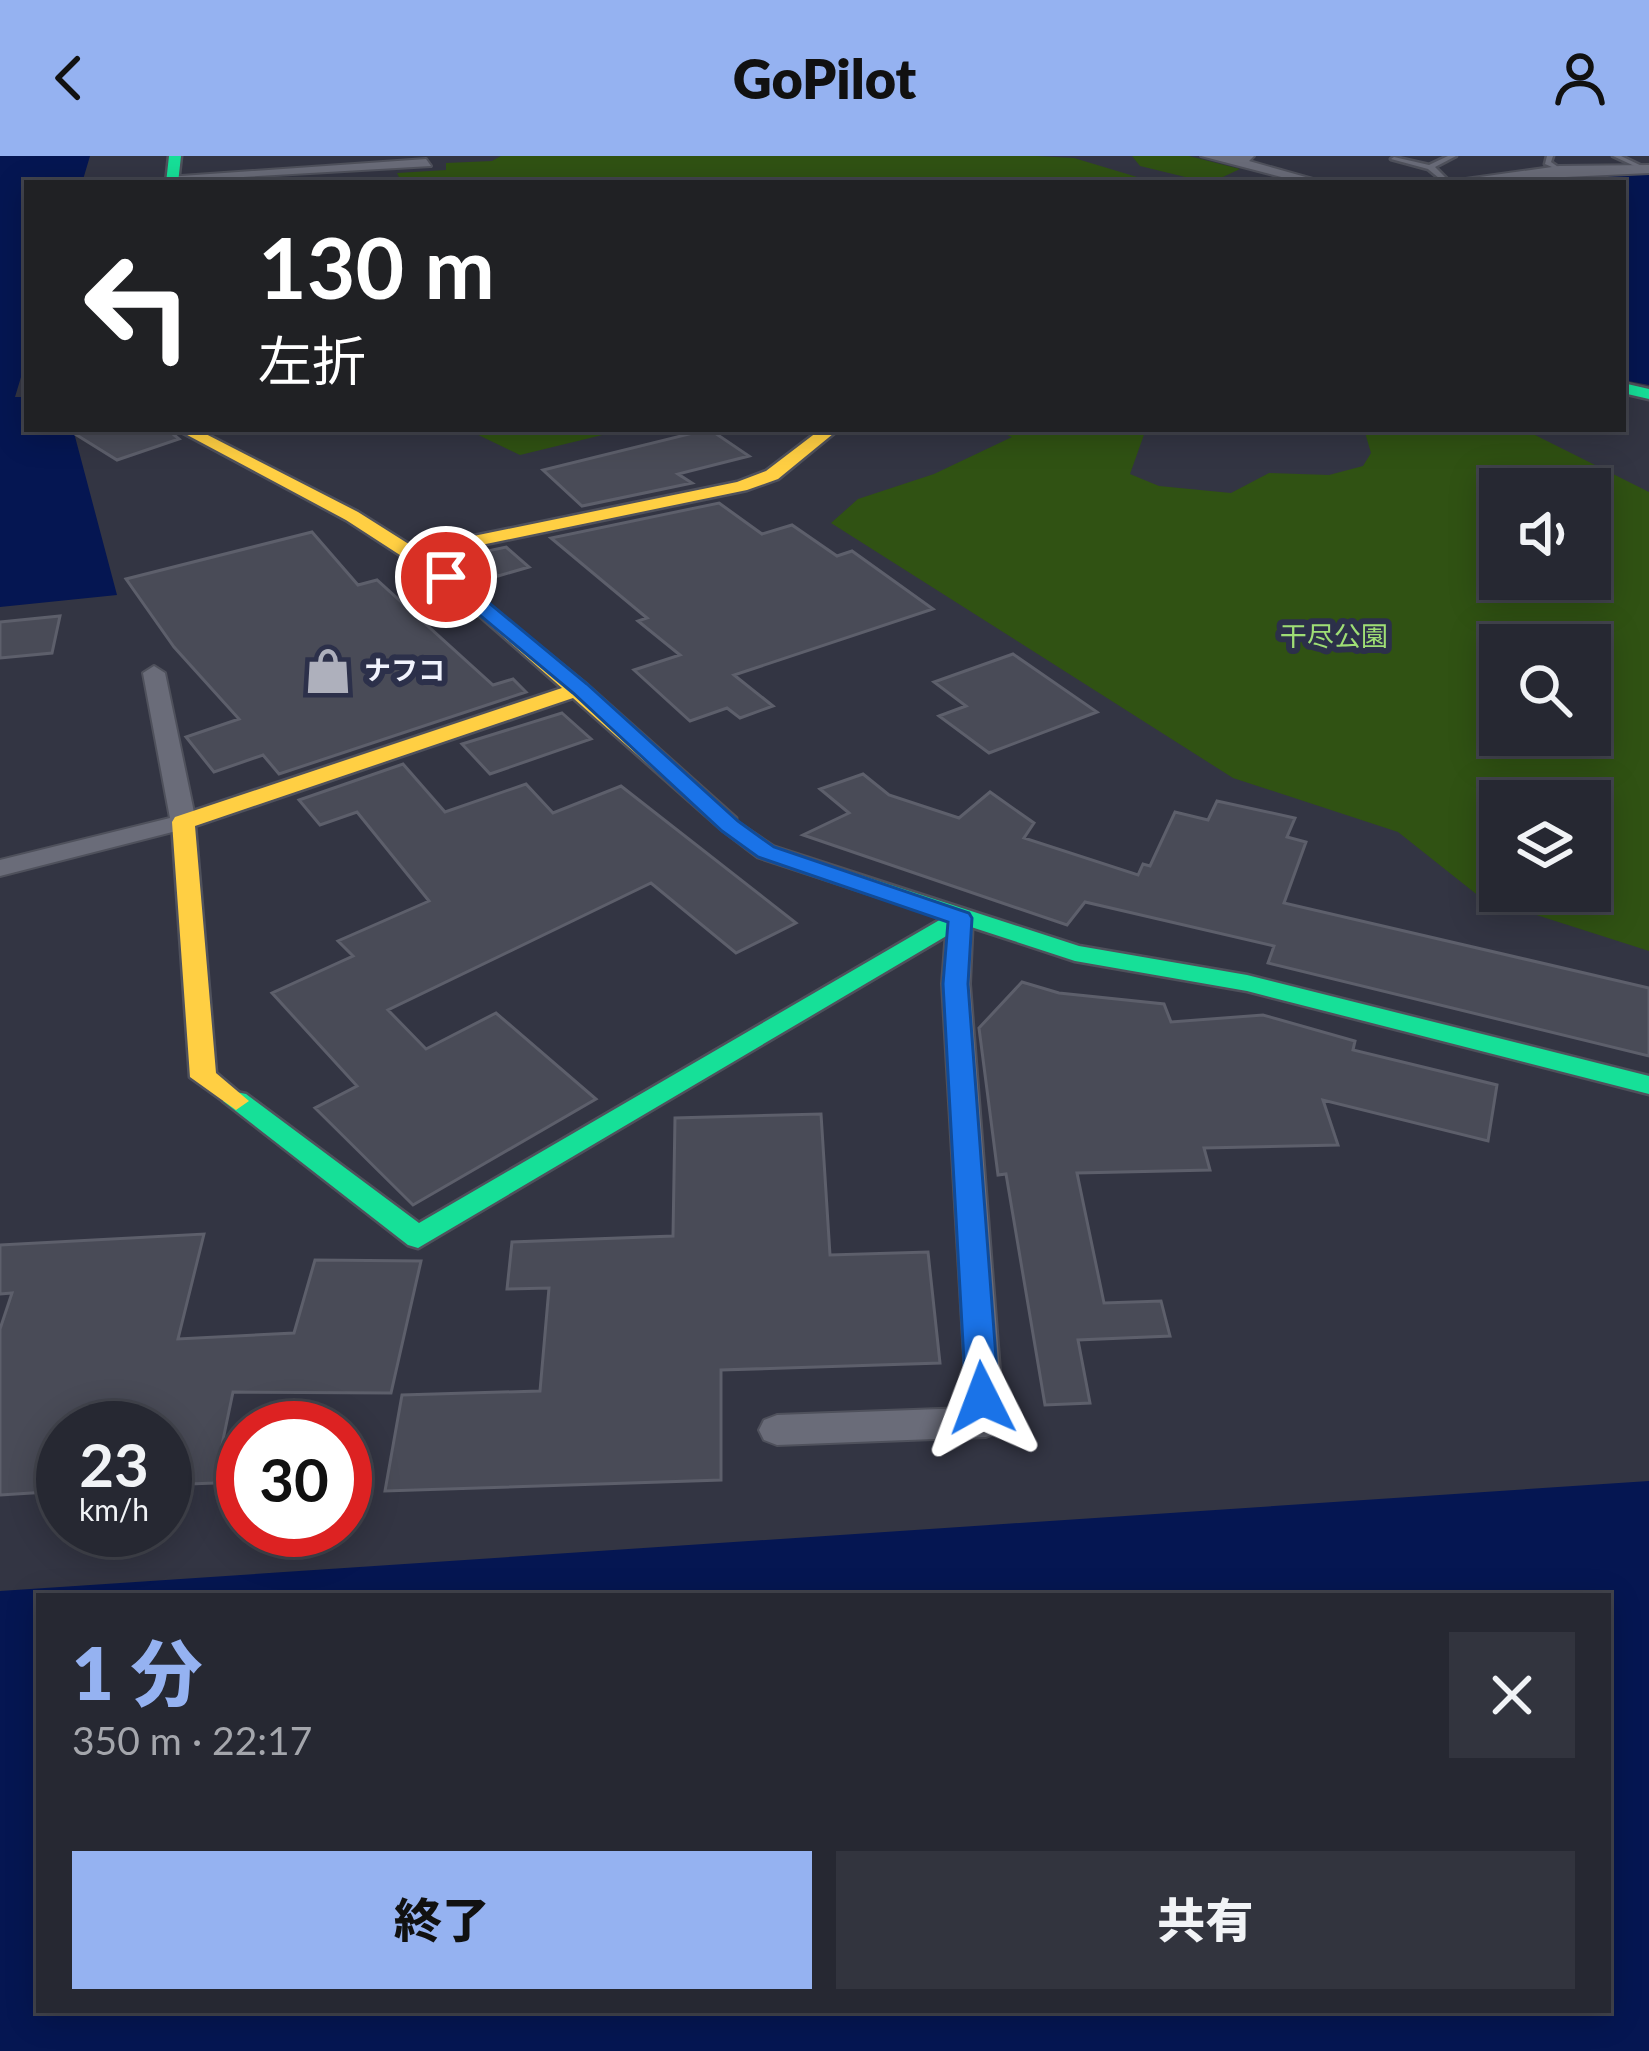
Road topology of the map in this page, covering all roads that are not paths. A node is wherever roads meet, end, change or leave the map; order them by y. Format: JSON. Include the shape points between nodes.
{"nodes":[{"id":1,"x":1208,"y":156,"type":"edge"},
{"id":2,"x":1453,"y":156,"type":"edge"},
{"id":3,"x":1616,"y":156,"type":"edge"},
{"id":4,"x":1238,"y":158,"type":"edge"},
{"id":5,"x":1394,"y":159,"type":"dead end"},
{"id":6,"x":1554,"y":163,"type":"edge"},
{"id":7,"x":426,"y":164,"type":"dead end"},
{"id":8,"x":1430,"y":167,"type":"junction"},
{"id":9,"x":1647,"y":169,"type":"edge"},
{"id":10,"x":174,"y":172,"type":"edge"},
{"id":11,"x":1307,"y":180,"type":"edge"},
{"id":12,"x":1443,"y":180,"type":"edge"},
{"id":13,"x":1462,"y":180,"type":"edge"},
{"id":14,"x":189,"y":432,"type":"edge"},
{"id":15,"x":827,"y":432,"type":"edge"},
{"id":16,"x":413,"y":554,"type":"junction"},
{"id":17,"x":154,"y":673,"type":"dead end"},
{"id":18,"x":580,"y":689,"type":"junction"},
{"id":19,"x":182,"y":822,"type":"junction"},
{"id":20,"x":0,"y":868,"type":"edge"},
{"id":21,"x":960,"y":918,"type":"junction"},
{"id":22,"x":1649,"y":1085,"type":"edge"},
{"id":23,"x":777,"y":1430,"type":"dead end"}],
"edges":[{"from":1,"to":4,"type":"street"},
{"from":2,"to":8,"type":"lane"},
{"from":3,"to":9,"type":"lane"},
{"from":4,"to":11,"type":"street"},
{"from":5,"to":8,"type":"lane"},
{"from":6,"to":9,"type":"street"},
{"from":6,"to":13,"type":"street"},
{"from":7,"to":10,"type":"street"},
{"from":8,"to":12,"type":"lane"},
{"from":14,"to":16,"type":"street"},
{"from":15,"to":16,"type":"street","via":[[772,475],[740,486]]},
{"from":16,"to":18,"type":"street"},
{"from":17,"to":19,"type":"street"},
{"from":18,"to":19,"type":"street"},
{"from":18,"to":21,"type":"street","via":[[766,852]]},
{"from":19,"to":20,"type":"street"},
{"from":19,"to":21,"type":"street","via":[[203,1077],[418,1237]]},
{"from":21,"to":22,"type":"street","via":[[1075,953],[1247,983]]},
{"from":21,"to":23,"type":"street","via":[[956,984],[986,1423]]}]}
